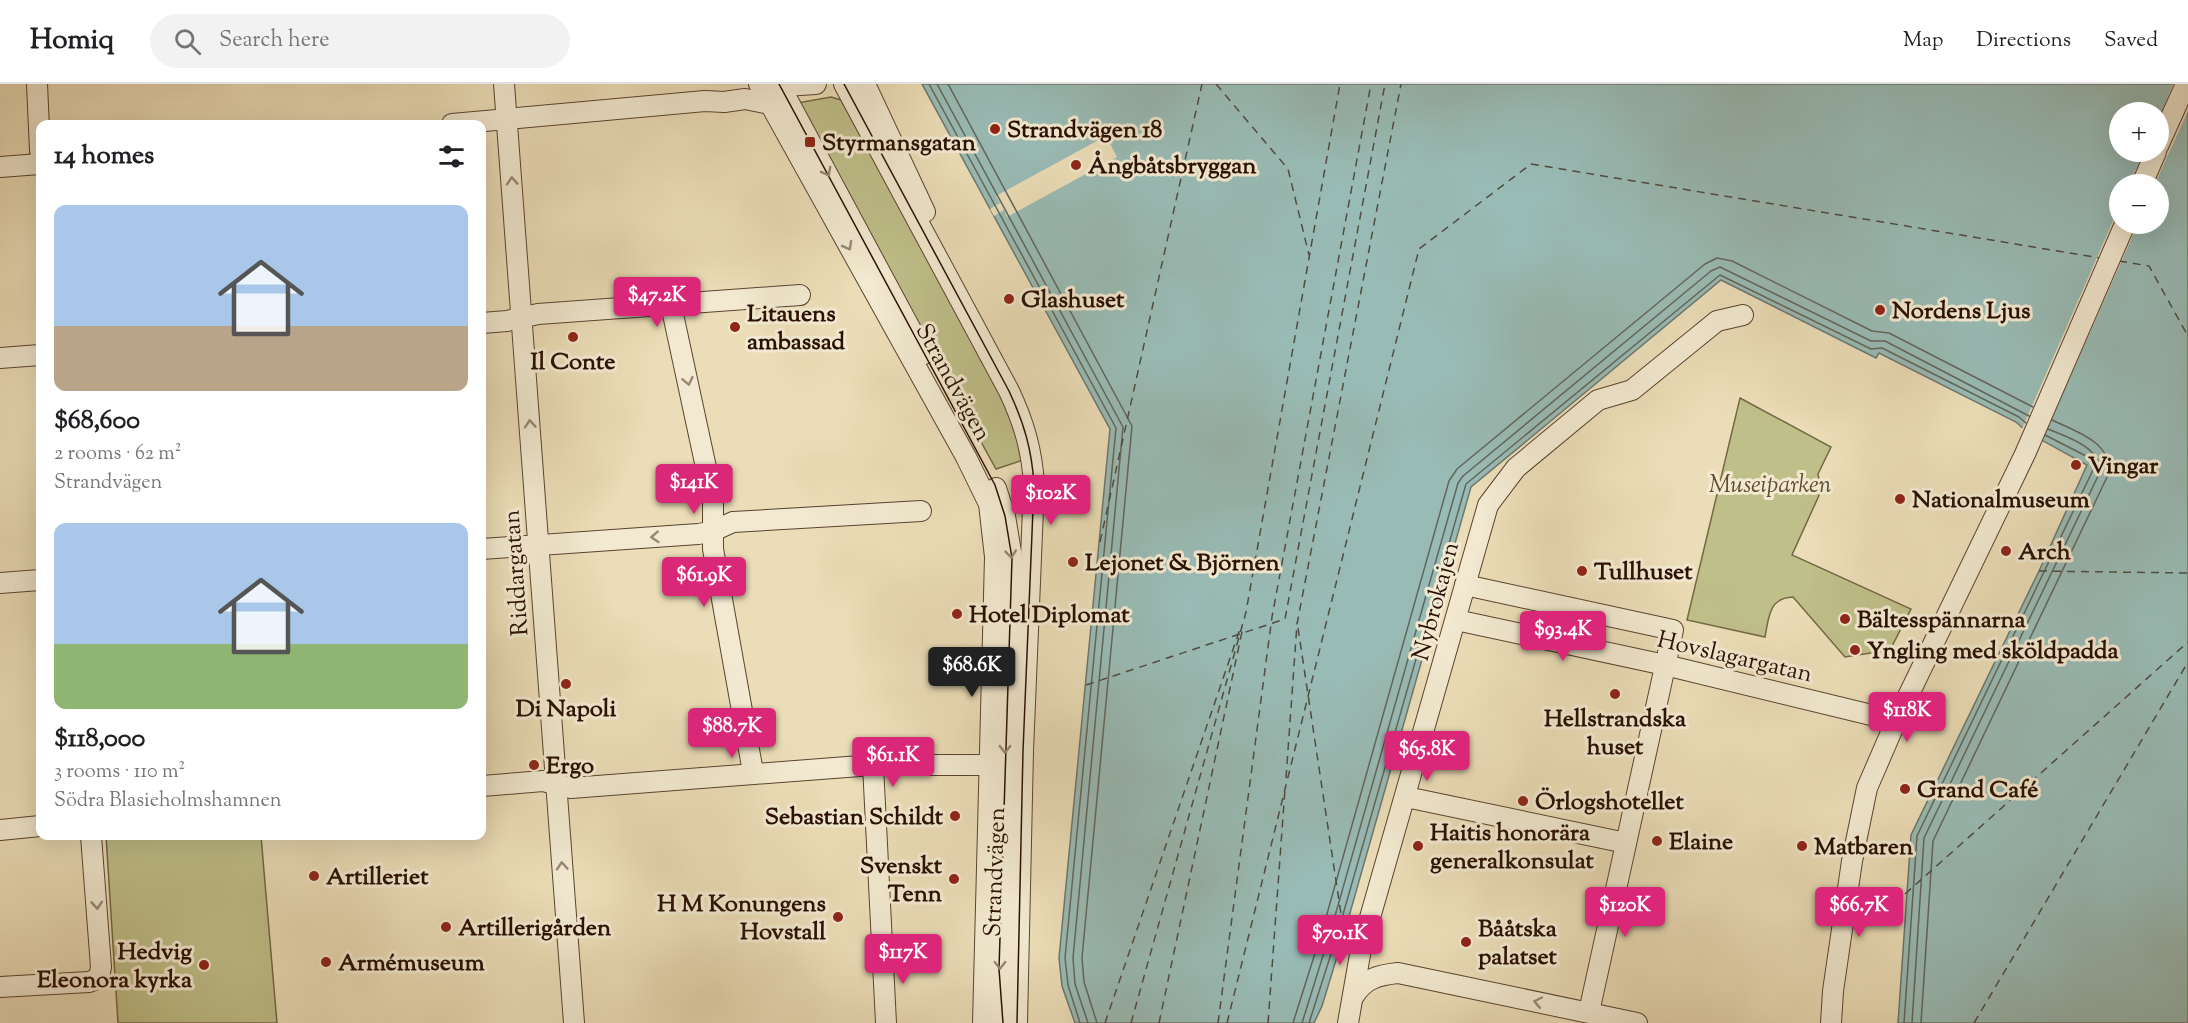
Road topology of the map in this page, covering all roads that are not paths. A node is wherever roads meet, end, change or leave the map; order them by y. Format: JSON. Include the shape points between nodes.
{"nodes":[{"id":1,"x":36,"y":84,"type":"edge"},
{"id":2,"x":504,"y":84,"type":"edge"},
{"id":3,"x":816,"y":84,"type":"edge"},
{"id":4,"x":846,"y":84,"type":"edge"},
{"id":5,"x":865,"y":84,"type":"edge"},
{"id":6,"x":2186,"y":84,"type":"edge"},
{"id":7,"x":770,"y":89,"type":"edge"},
{"id":8,"x":508,"y":119,"type":"junction"},
{"id":9,"x":38,"y":120,"type":"edge"},
{"id":10,"x":486,"y":121,"type":"edge"},
{"id":11,"x":2169,"y":122,"type":"edge"},
{"id":12,"x":36,"y":164,"type":"edge"},
{"id":13,"x":0,"y":167,"type":"edge"},
{"id":14,"x":927,"y":218,"type":"junction"},
{"id":15,"x":2121,"y":234,"type":"edge"},
{"id":16,"x":800,"y":295,"type":"dead end"},
{"id":17,"x":671,"y":305,"type":"junction"},
{"id":18,"x":1743,"y":315,"type":"dead end"},
{"id":19,"x":523,"y":317,"type":"junction"},
{"id":20,"x":486,"y":322,"type":"edge"},
{"id":21,"x":36,"y":355,"type":"edge"},
{"id":22,"x":0,"y":358,"type":"edge"},
{"id":23,"x":921,"y":511,"type":"dead end"},
{"id":24,"x":711,"y":532,"type":"junction"},
{"id":25,"x":537,"y":545,"type":"junction"},
{"id":26,"x":486,"y":549,"type":"edge"},
{"id":27,"x":36,"y":580,"type":"edge"},
{"id":28,"x":0,"y":583,"type":"edge"},
{"id":29,"x":1465,"y":585,"type":"junction"},
{"id":30,"x":1456,"y":620,"type":"junction"},
{"id":31,"x":1665,"y":665,"type":"junction"},
{"id":32,"x":1896,"y":721,"type":"junction"},
{"id":33,"x":873,"y":765,"type":"junction"},
{"id":34,"x":991,"y":765,"type":"junction"},
{"id":35,"x":753,"y":772,"type":"junction"},
{"id":36,"x":558,"y":783,"type":"junction"},
{"id":37,"x":486,"y":786,"type":"edge"},
{"id":38,"x":1406,"y":797,"type":"junction"},
{"id":39,"x":36,"y":826,"type":"edge"},
{"id":40,"x":0,"y":830,"type":"edge"},
{"id":41,"x":91,"y":840,"type":"edge"},
{"id":42,"x":1626,"y":843,"type":"junction"},
{"id":43,"x":0,"y":987,"type":"edge"},
{"id":44,"x":1833,"y":991,"type":"junction"},
{"id":45,"x":1354,"y":996,"type":"junction"},
{"id":46,"x":1588,"y":1012,"type":"junction"},
{"id":47,"x":574,"y":1023,"type":"edge"},
{"id":48,"x":886,"y":1023,"type":"edge"},
{"id":49,"x":983,"y":1023,"type":"edge"},
{"id":50,"x":1003,"y":1023,"type":"edge"},
{"id":51,"x":1017,"y":1023,"type":"edge"},
{"id":52,"x":1028,"y":1023,"type":"edge"},
{"id":53,"x":1347,"y":1023,"type":"edge"},
{"id":54,"x":1637,"y":1023,"type":"edge"},
{"id":55,"x":1820,"y":1023,"type":"edge"},
{"id":56,"x":1832,"y":1023,"type":"edge"}],
"edges":[{"from":1,"to":9,"type":"street"},
{"from":2,"to":8,"type":"street","name":"Riddargatan"},
{"from":3,"to":7,"type":"street"},
{"from":4,"to":14,"type":"street","name":"Strandvägen","via":[[856,90],[908,190]]},
{"from":4,"to":51,"type":"street","name":"Strandvägen","via":[[1009,391],[1025,424],[1030,446],[1034,485],[1022,763]]},
{"from":5,"to":14,"type":"street","name":"Strandvägen"},
{"from":6,"to":11,"type":"street"},
{"from":7,"to":8,"type":"street","via":[[726,91],[705,101]]},
{"from":7,"to":34,"type":"street","name":"Strandvägen","one_way":true,"via":[[989,504],[994,557]]},
{"from":7,"to":50,"type":"street","name":"Strandvägen","one_way":true,"via":[[995,485],[1005,516],[1012,558],[999,969]]},
{"from":8,"to":10,"type":"street"},
{"from":19,"to":8,"type":"street","name":"Riddargatan","one_way":true},
{"from":12,"to":13,"type":"street"},
{"from":14,"to":52,"type":"street","name":"Strandvägen","via":[[1022,390],[1036,427],[1042,468],[1025,980]]},
{"from":15,"to":32,"type":"street","via":[[2030,439]]},
{"from":16,"to":17,"type":"street"},
{"from":17,"to":19,"type":"street"},
{"from":17,"to":24,"type":"street","one_way":true,"via":[[713,500]]},
{"from":18,"to":29,"type":"street","name":"Nybrokajen","via":[[1717,321],[1632,390],[1598,400],[1516,468],[1488,505]]},
{"from":19,"to":20,"type":"street"},
{"from":25,"to":19,"type":"street","name":"Riddargatan","one_way":true},
{"from":21,"to":22,"type":"street"},
{"from":23,"to":24,"type":"street","via":[[733,522]]},
{"from":24,"to":25,"type":"street","one_way":true},
{"from":24,"to":35,"type":"street"},
{"from":25,"to":26,"type":"street"},
{"from":25,"to":36,"type":"street","name":"Riddargatan"},
{"from":27,"to":28,"type":"street"},
{"from":29,"to":30,"type":"street","name":"Nybrokajen"},
{"from":29,"to":31,"type":"street","via":[[1673,630]]},
{"from":30,"to":31,"type":"street","name":"Hovslagargatan"},
{"from":30,"to":38,"type":"street","name":"Nybrokajen"},
{"from":31,"to":32,"type":"street","name":"Hovslagargatan"},
{"from":31,"to":42,"type":"street"},
{"from":32,"to":44,"type":"street","via":[[1862,803]]},
{"from":33,"to":34,"type":"street"},
{"from":33,"to":35,"type":"street"},
{"from":33,"to":48,"type":"street"},
{"from":34,"to":49,"type":"street","name":"Strandvägen"},
{"from":35,"to":36,"type":"street","via":[[577,787]]},
{"from":36,"to":37,"type":"street"},
{"from":47,"to":36,"type":"street","name":"Riddargatan","one_way":true},
{"from":38,"to":42,"type":"street"},
{"from":38,"to":45,"type":"street","name":"Nybrokajen","via":[[1361,949]]},
{"from":39,"to":40,"type":"street"},
{"from":41,"to":43,"type":"street","one_way":true,"via":[[99,978],[89,982]]},
{"from":42,"to":46,"type":"street"},
{"from":44,"to":55,"type":"street"},
{"from":44,"to":56,"type":"street"},
{"from":46,"to":45,"type":"street","one_way":true,"via":[[1398,974],[1361,984]]},
{"from":45,"to":53,"type":"street","name":"Nybrokajen"},
{"from":46,"to":54,"type":"street"}]}
